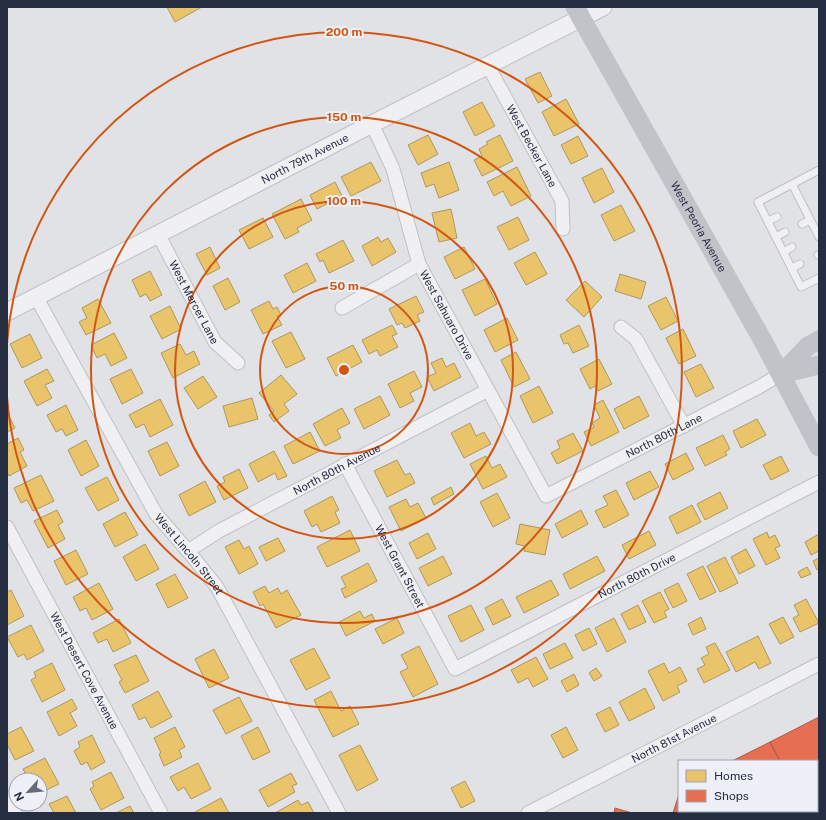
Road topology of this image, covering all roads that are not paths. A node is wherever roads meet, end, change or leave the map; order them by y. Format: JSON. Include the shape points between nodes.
{"nodes":[{"id":1,"x":603,"y":7,"type":"edge"},
{"id":2,"x":578,"y":13,"type":"edge"},
{"id":3,"x":488,"y":66,"type":"junction"},
{"id":4,"x":372,"y":124,"type":"junction"},
{"id":5,"x":819,"y":170,"type":"edge"},
{"id":6,"x":792,"y":184,"type":"junction"},
{"id":7,"x":802,"y":204,"type":"junction"},
{"id":8,"x":794,"y":208,"type":"dead end"},
{"id":9,"x":777,"y":217,"type":"dead end"},
{"id":10,"x":810,"y":220,"type":"junction"},
{"id":11,"x":768,"y":221,"type":"junction"},
{"id":12,"x":802,"y":224,"type":"dead end"},
{"id":13,"x":563,"y":229,"type":"dead end"},
{"id":14,"x":785,"y":232,"type":"dead end"},
{"id":15,"x":158,"y":234,"type":"junction"},
{"id":16,"x":818,"y":236,"type":"edge"},
{"id":17,"x":776,"y":237,"type":"junction"},
{"id":18,"x":810,"y":238,"type":"dead end"},
{"id":19,"x":792,"y":247,"type":"dead end"},
{"id":20,"x":784,"y":252,"type":"junction"},
{"id":21,"x":419,"y":264,"type":"junction"},
{"id":22,"x":800,"y":264,"type":"dead end"},
{"id":23,"x":792,"y":268,"type":"junction"},
{"id":24,"x":819,"y":278,"type":"edge"},
{"id":25,"x":36,"y":298,"type":"junction"},
{"id":26,"x":342,"y":308,"type":"dead end"},
{"id":27,"x":7,"y":312,"type":"edge"},
{"id":28,"x":621,"y":327,"type":"dead end"},
{"id":29,"x":819,"y":340,"type":"edge"},
{"id":30,"x":238,"y":363,"type":"dead end"},
{"id":31,"x":819,"y":365,"type":"edge"},
{"id":32,"x":781,"y":374,"type":"junction"},
{"id":33,"x":488,"y":390,"type":"junction"},
{"id":34,"x":684,"y":426,"type":"junction"},
{"id":35,"x":819,"y":447,"type":"edge"},
{"id":36,"x":345,"y":464,"type":"junction"},
{"id":37,"x":819,"y":482,"type":"edge"},
{"id":38,"x":546,"y":496,"type":"joint"},
{"id":39,"x":7,"y":527,"type":"edge"},
{"id":40,"x":188,"y":551,"type":"junction"},
{"id":41,"x":819,"y":664,"type":"edge"},
{"id":42,"x":454,"y":669,"type":"joint"},
{"id":43,"x":7,"y":798,"type":"edge"},
{"id":44,"x":15,"y":813,"type":"edge"},
{"id":45,"x":161,"y":813,"type":"edge"},
{"id":46,"x":339,"y":813,"type":"edge"},
{"id":47,"x":528,"y":813,"type":"edge"}],
"edges":[{"from":1,"to":2,"type":"street","name":"North 79th Avenue"},
{"from":2,"to":3,"type":"street","name":"North 79th Avenue"},
{"from":2,"to":32,"type":"main road","name":"West Peoria Avenue"},
{"from":3,"to":4,"type":"street","name":"North 79th Avenue"},
{"from":3,"to":13,"type":"street","name":"West Becker Lane","via":[[562,201]]},
{"from":4,"to":15,"type":"street","name":"North 79th Avenue"},
{"from":4,"to":21,"type":"street","name":"West Sahuaro Drive","via":[[393,169]]},
{"from":5,"to":6,"type":"lane"},
{"from":6,"to":7,"type":"lane"},
{"from":6,"to":11,"type":"lane","via":[[758,202]]},
{"from":7,"to":8,"type":"lane"},
{"from":7,"to":10,"type":"lane"},
{"from":9,"to":11,"type":"lane"},
{"from":10,"to":12,"type":"lane"},
{"from":10,"to":16,"type":"lane"},
{"from":11,"to":17,"type":"lane"},
{"from":14,"to":17,"type":"lane"},
{"from":15,"to":25,"type":"street","name":"North 79th Avenue"},
{"from":15,"to":30,"type":"street","name":"West Mercer Lane","via":[[215,342]]},
{"from":16,"to":18,"type":"lane"},
{"from":17,"to":20,"type":"lane"},
{"from":19,"to":20,"type":"lane"},
{"from":20,"to":23,"type":"lane"},
{"from":21,"to":26,"type":"street"},
{"from":21,"to":33,"type":"street","name":"West Sahuaro Drive"},
{"from":22,"to":23,"type":"lane"},
{"from":23,"to":24,"type":"lane","via":[[801,287]]},
{"from":25,"to":27,"type":"street","name":"North 79th Avenue"},
{"from":25,"to":40,"type":"street","name":"West Lincoln Street","via":[[156,514]]},
{"from":28,"to":34,"type":"street","via":[[636,339]]},
{"from":29,"to":32,"type":"main road","via":[[808,346]]},
{"from":31,"to":32,"type":"main road"},
{"from":32,"to":34,"type":"street","name":"North 80th Lane"},
{"from":32,"to":35,"type":"main road","name":"West Peoria Avenue"},
{"from":33,"to":36,"type":"street","name":"North 80th Avenue"},
{"from":33,"to":38,"type":"street","name":"West Sahuaro Drive"},
{"from":34,"to":38,"type":"street","name":"North 80th Lane"},
{"from":36,"to":40,"type":"street","name":"North 80th Avenue","via":[[219,531]]},
{"from":36,"to":42,"type":"street","name":"West Grant Street"},
{"from":37,"to":42,"type":"street","name":"North 80th Drive"},
{"from":39,"to":45,"type":"street","name":"West Desert Cove Avenue"},
{"from":40,"to":46,"type":"street","name":"West Lincoln Street","via":[[217,587]]},
{"from":41,"to":47,"type":"street","name":"North 81st Avenue"},
{"from":43,"to":44,"type":"street"}]}
